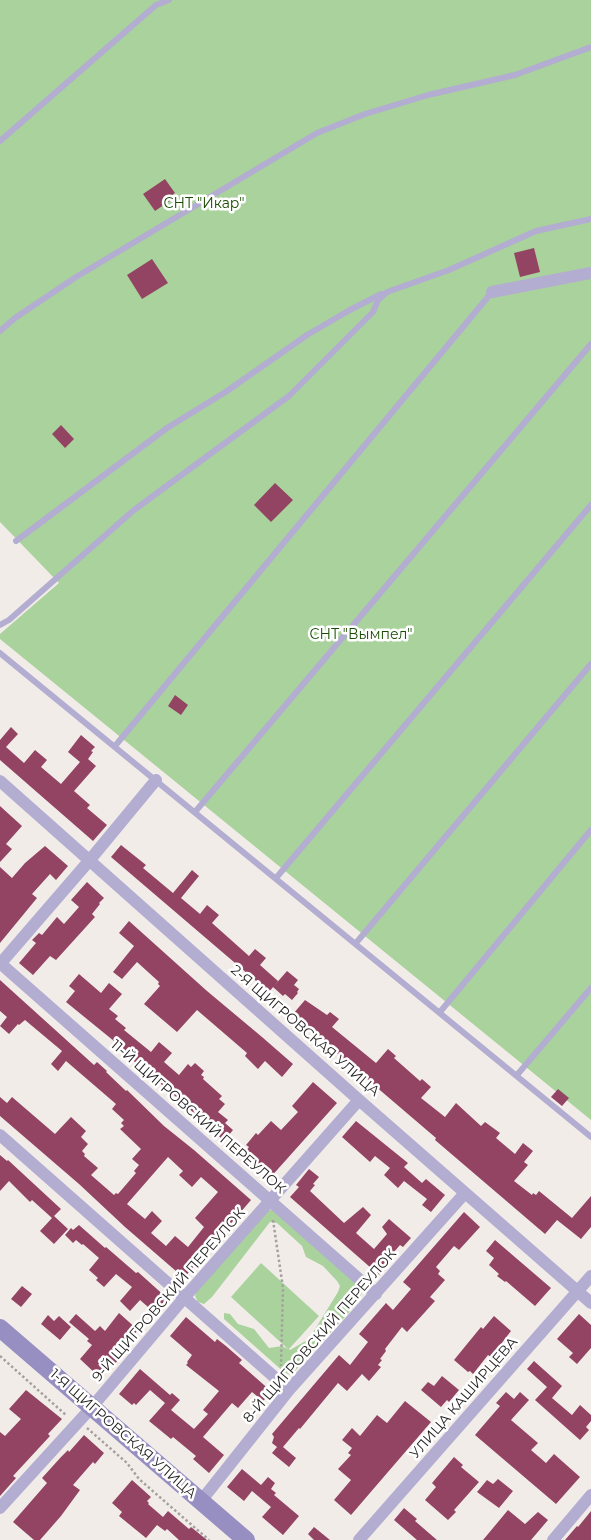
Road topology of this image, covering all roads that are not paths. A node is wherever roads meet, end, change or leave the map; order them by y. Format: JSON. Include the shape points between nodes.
{"nodes":[{"id":1,"x":169,"y":0,"type":"edge"},
{"id":2,"x":591,"y":47,"type":"edge"},
{"id":3,"x":0,"y":140,"type":"edge"},
{"id":4,"x":591,"y":219,"type":"edge"},
{"id":5,"x":591,"y":273,"type":"edge"},
{"id":6,"x":386,"y":292,"type":"junction"},
{"id":7,"x":492,"y":292,"type":"joint"},
{"id":8,"x":0,"y":331,"type":"edge"},
{"id":9,"x":591,"y":344,"type":"edge"},
{"id":10,"x":591,"y":505,"type":"edge"},
{"id":11,"x":16,"y":540,"type":"dead end"},
{"id":12,"x":0,"y":625,"type":"edge"},
{"id":13,"x":0,"y":653,"type":"edge"},
{"id":14,"x":591,"y":664,"type":"edge"},
{"id":15,"x":115,"y":746,"type":"junction"},
{"id":16,"x":156,"y":780,"type":"junction"},
{"id":17,"x":0,"y":781,"type":"edge"},
{"id":18,"x":196,"y":812,"type":"junction"},
{"id":19,"x":591,"y":830,"type":"edge"},
{"id":20,"x":89,"y":861,"type":"junction"},
{"id":21,"x":276,"y":878,"type":"junction"},
{"id":22,"x":356,"y":943,"type":"junction"},
{"id":23,"x":0,"y":964,"type":"edge"},
{"id":24,"x":591,"y":988,"type":"edge"},
{"id":25,"x":440,"y":1012,"type":"junction"},
{"id":26,"x":517,"y":1075,"type":"junction"},
{"id":27,"x":359,"y":1100,"type":"junction"},
{"id":28,"x":0,"y":1135,"type":"edge"},
{"id":29,"x":591,"y":1137,"type":"edge"},
{"id":30,"x":465,"y":1193,"type":"junction"},
{"id":31,"x":271,"y":1200,"type":"junction"},
{"id":32,"x":591,"y":1276,"type":"edge"},
{"id":33,"x":577,"y":1290,"type":"junction"},
{"id":34,"x":376,"y":1294,"type":"junction"},
{"id":35,"x":184,"y":1298,"type":"junction"},
{"id":36,"x":591,"y":1303,"type":"edge"},
{"id":37,"x":0,"y":1328,"type":"edge"},
{"id":38,"x":285,"y":1386,"type":"junction"},
{"id":39,"x":92,"y":1407,"type":"junction"},
{"id":40,"x":591,"y":1495,"type":"edge"},
{"id":41,"x":201,"y":1501,"type":"junction"},
{"id":42,"x":0,"y":1508,"type":"edge"},
{"id":43,"x":246,"y":1540,"type":"edge"},
{"id":44,"x":359,"y":1540,"type":"edge"},
{"id":45,"x":553,"y":1540,"type":"edge"}],
"edges":[{"from":1,"to":3,"type":"lane","via":[[156,5]]},
{"from":2,"to":8,"type":"lane","via":[[514,75],[428,94],[317,133],[76,277]]},
{"from":4,"to":6,"type":"lane","via":[[536,231],[449,270]]},
{"from":5,"to":7,"type":"street"},
{"from":6,"to":11,"type":"lane","via":[[307,335],[167,428]]},
{"from":6,"to":12,"type":"lane","via":[[373,312],[289,396],[134,510]]},
{"from":7,"to":15,"type":"lane"},
{"from":9,"to":18,"type":"lane"},
{"from":10,"to":21,"type":"lane"},
{"from":13,"to":15,"type":"lane"},
{"from":14,"to":22,"type":"lane"},
{"from":15,"to":16,"type":"lane"},
{"from":16,"to":18,"type":"lane"},
{"from":16,"to":20,"type":"street"},
{"from":17,"to":20,"type":"street","name":"2-Я ЩИГРОВСКАЯ УЛИЦА"},
{"from":18,"to":21,"type":"lane"},
{"from":19,"to":25,"type":"lane"},
{"from":20,"to":23,"type":"street"},
{"from":20,"to":27,"type":"street","name":"2-Я ЩИГРОВСКАЯ УЛИЦА"},
{"from":21,"to":22,"type":"lane"},
{"from":22,"to":25,"type":"lane"},
{"from":23,"to":31,"type":"street","name":"11-Й ЩИГРОВСКИЙ ПЕРЕУЛОК"},
{"from":24,"to":26,"type":"lane"},
{"from":25,"to":26,"type":"lane"},
{"from":26,"to":29,"type":"lane"},
{"from":27,"to":30,"type":"street","name":"2-Я ЩИГРОВСКАЯ УЛИЦА"},
{"from":27,"to":31,"type":"street","name":"9-Й ЩИГРОВСКИЙ ПЕРЕУЛОК"},
{"from":28,"to":35,"type":"street"},
{"from":30,"to":33,"type":"street","name":"2-Я ЩИГРОВСКАЯ УЛИЦА"},
{"from":30,"to":34,"type":"street","name":"8-Й ЩИГРОВСКИЙ ПЕРЕУЛОК"},
{"from":31,"to":34,"type":"street","name":"11-Й ЩИГРОВСКИЙ ПЕРЕУЛОК"},
{"from":31,"to":35,"type":"street","name":"9-Й ЩИГРОВСКИЙ ПЕРЕУЛОК"},
{"from":32,"to":33,"type":"street","name":"УЛИЦА КАШИРЦЕВА"},
{"from":33,"to":36,"type":"street","name":"2-Я ЩИГРОВСКАЯ УЛИЦА"},
{"from":33,"to":44,"type":"street","name":"УЛИЦА КАШИРЦЕВА"},
{"from":34,"to":38,"type":"street","name":"8-Й ЩИГРОВСКИЙ ПЕРЕУЛОК"},
{"from":35,"to":38,"type":"street"},
{"from":35,"to":39,"type":"street","name":"9-Й ЩИГРОВСКИЙ ПЕРЕУЛОК"},
{"from":37,"to":39,"type":"street","name":"1-Я ЩИГРОВСКАЯ УЛИЦА"},
{"from":38,"to":41,"type":"street","name":"8-Й ЩИГРОВСКИЙ ПЕРЕУЛОК"},
{"from":39,"to":41,"type":"street","name":"1-Я ЩИГРОВСКАЯ УЛИЦА"},
{"from":39,"to":42,"type":"street","name":"9-Й ЩИГРОВСКИЙ ПЕРЕУЛОК"},
{"from":40,"to":45,"type":"street"},
{"from":41,"to":43,"type":"street","name":"1-Я ЩИГРОВСКАЯ УЛИЦА"}]}
